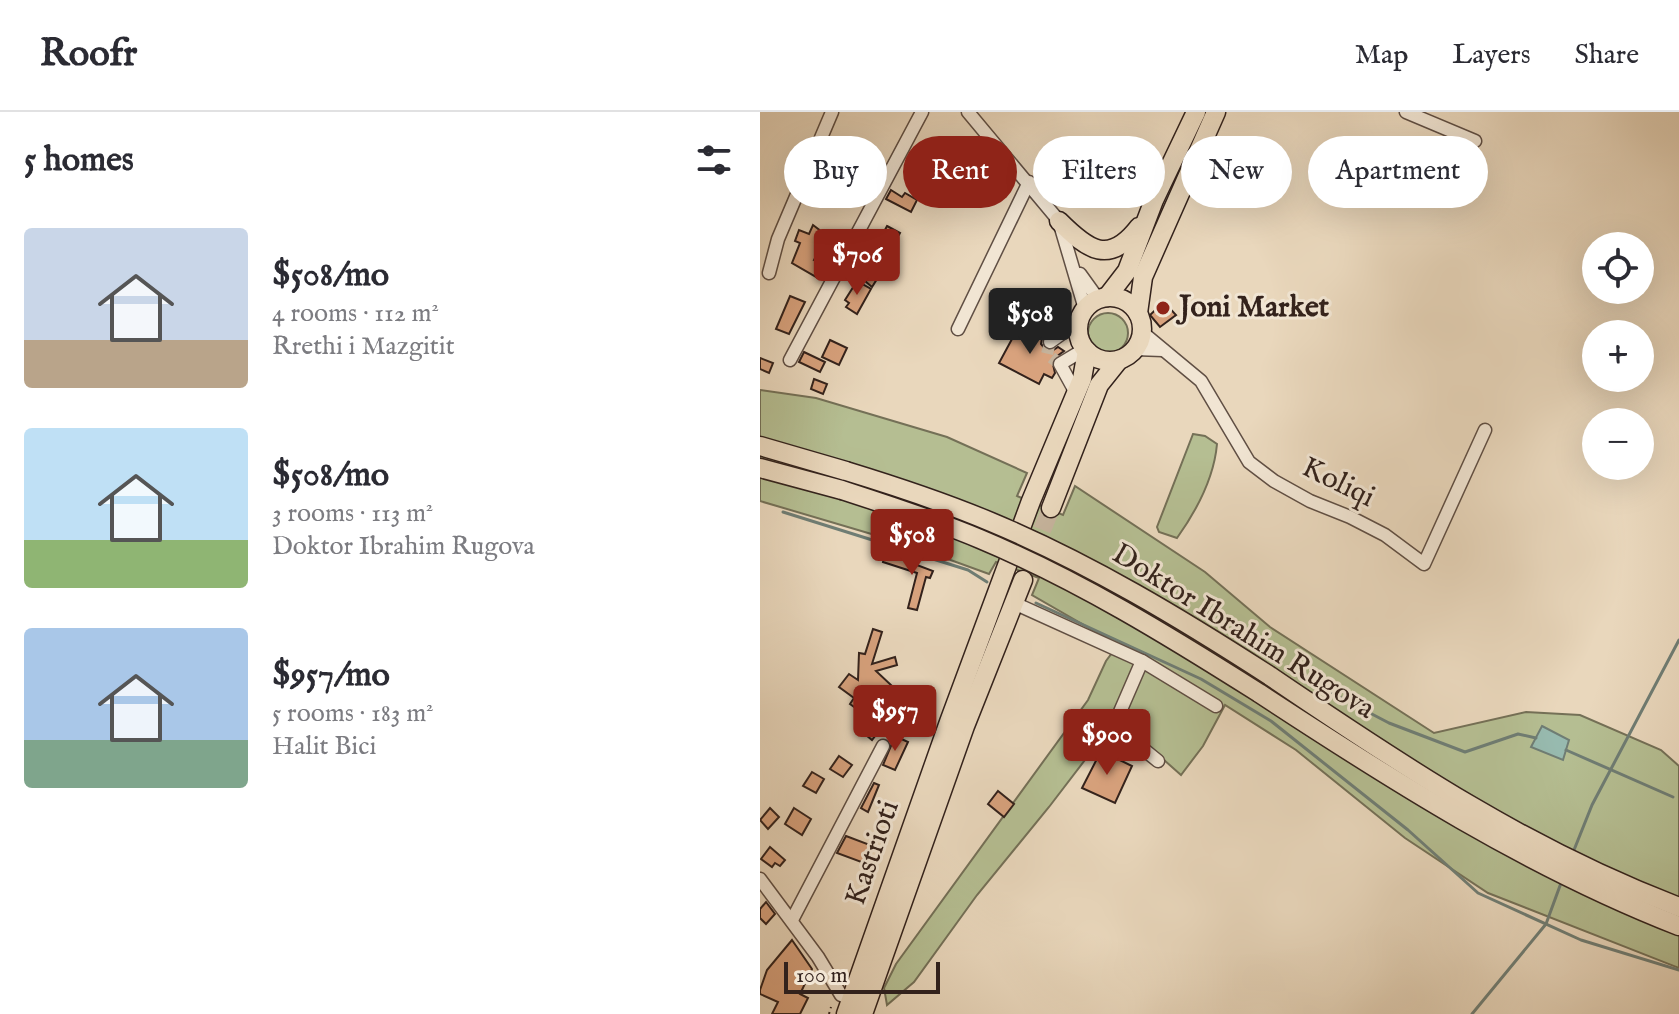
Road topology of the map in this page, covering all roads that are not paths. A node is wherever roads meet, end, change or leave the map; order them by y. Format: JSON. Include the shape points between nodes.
{"nodes":[{"id":1,"x":832,"y":112,"type":"edge"},
{"id":2,"x":922,"y":112,"type":"edge"},
{"id":3,"x":968,"y":112,"type":"edge"},
{"id":4,"x":1196,"y":112,"type":"edge"},
{"id":5,"x":1216,"y":112,"type":"edge"},
{"id":6,"x":1406,"y":112,"type":"edge"},
{"id":7,"x":1463,"y":136,"type":"edge"},
{"id":8,"x":1165,"y":177,"type":"edge"},
{"id":9,"x":1029,"y":182,"type":"junction"},
{"id":10,"x":1148,"y":208,"type":"edge"},
{"id":11,"x":1152,"y":208,"type":"edge"},
{"id":12,"x":1059,"y":221,"type":"junction"},
{"id":13,"x":769,"y":273,"type":"dead end"},
{"id":14,"x":1092,"y":306,"type":"junction"},
{"id":15,"x":958,"y":329,"type":"dead end"},
{"id":16,"x":1134,"y":339,"type":"junction"},
{"id":17,"x":1050,"y":342,"type":"dead end"},
{"id":18,"x":1086,"y":350,"type":"junction"},
{"id":19,"x":790,"y":360,"type":"dead end"},
{"id":20,"x":1076,"y":393,"type":"junction"},
{"id":21,"x":1485,"y":430,"type":"dead end"},
{"id":22,"x":760,"y":446,"type":"edge"},
{"id":23,"x":760,"y":468,"type":"edge"},
{"id":24,"x":1051,"y":508,"type":"tunnel mouth"},
{"id":25,"x":1023,"y":580,"type":"dead end"},
{"id":26,"x":1014,"y":603,"type":"junction"},
{"id":27,"x":1142,"y":661,"type":"junction"},
{"id":28,"x":1216,"y":706,"type":"dead end"},
{"id":29,"x":883,"y":746,"type":"dead end"},
{"id":30,"x":1158,"y":761,"type":"dead end"},
{"id":31,"x":760,"y":879,"type":"edge"},
{"id":32,"x":1679,"y":907,"type":"edge"},
{"id":33,"x":792,"y":920,"type":"junction"},
{"id":34,"x":1679,"y":926,"type":"edge"},
{"id":35,"x":853,"y":1009,"type":"edge"}],
"edges":[{"from":1,"to":13,"type":"street","via":[[778,239]]},
{"from":2,"to":19,"type":"street"},
{"from":3,"to":9,"type":"street"},
{"from":4,"to":8,"type":"highway"},
{"from":5,"to":16,"type":"highway","via":[[1143,277]]},
{"from":6,"to":7,"type":"street"},
{"from":9,"to":12,"type":"street"},
{"from":9,"to":15,"type":"street"},
{"from":10,"to":12,"type":"highway","via":[[1127,242],[1104,251],[1085,246]]},
{"from":11,"to":14,"type":"highway","via":[[1127,271]]},
{"from":12,"to":14,"type":"street"},
{"from":14,"to":16,"type":"highway","via":[[1125,300]]},
{"from":14,"to":17,"type":"street"},
{"from":14,"to":18,"type":"highway","via":[[1079,336]]},
{"from":16,"to":18,"type":"highway","via":[[1102,360]]},
{"from":16,"to":21,"type":"street","name":"Koliqi","via":[[1173,355],[1201,381],[1249,462],[1310,501],[1385,535],[1424,564]]},
{"from":16,"to":24,"type":"highway","via":[[1099,385]]},
{"from":18,"to":20,"type":"highway","name":"Kastrioti"},
{"from":18,"to":20,"type":"street","via":[[1060,364]]},
{"from":20,"to":35,"type":"highway","name":"Kastrioti","via":[[954,708]]},
{"from":22,"to":32,"type":"highway","name":"Doktor Ibrahim Rugova","bridge":true,"via":[[992,522],[1056,552],[1270,676],[1465,805],[1564,858]]},
{"from":23,"to":34,"type":"highway","name":"Doktor Ibrahim Rugova","bridge":true,"via":[[911,512],[1034,564],[1146,623],[1490,838]]},
{"from":25,"to":26,"type":"highway","name":"Kastrioti"},
{"from":26,"to":27,"type":"street"},
{"from":26,"to":35,"type":"highway","name":"Kastrioti"},
{"from":27,"to":28,"type":"street"},
{"from":27,"to":30,"type":"street","via":[[1116,721]]},
{"from":29,"to":33,"type":"street"},
{"from":31,"to":33,"type":"street"},
{"from":33,"to":35,"type":"street"}]}
